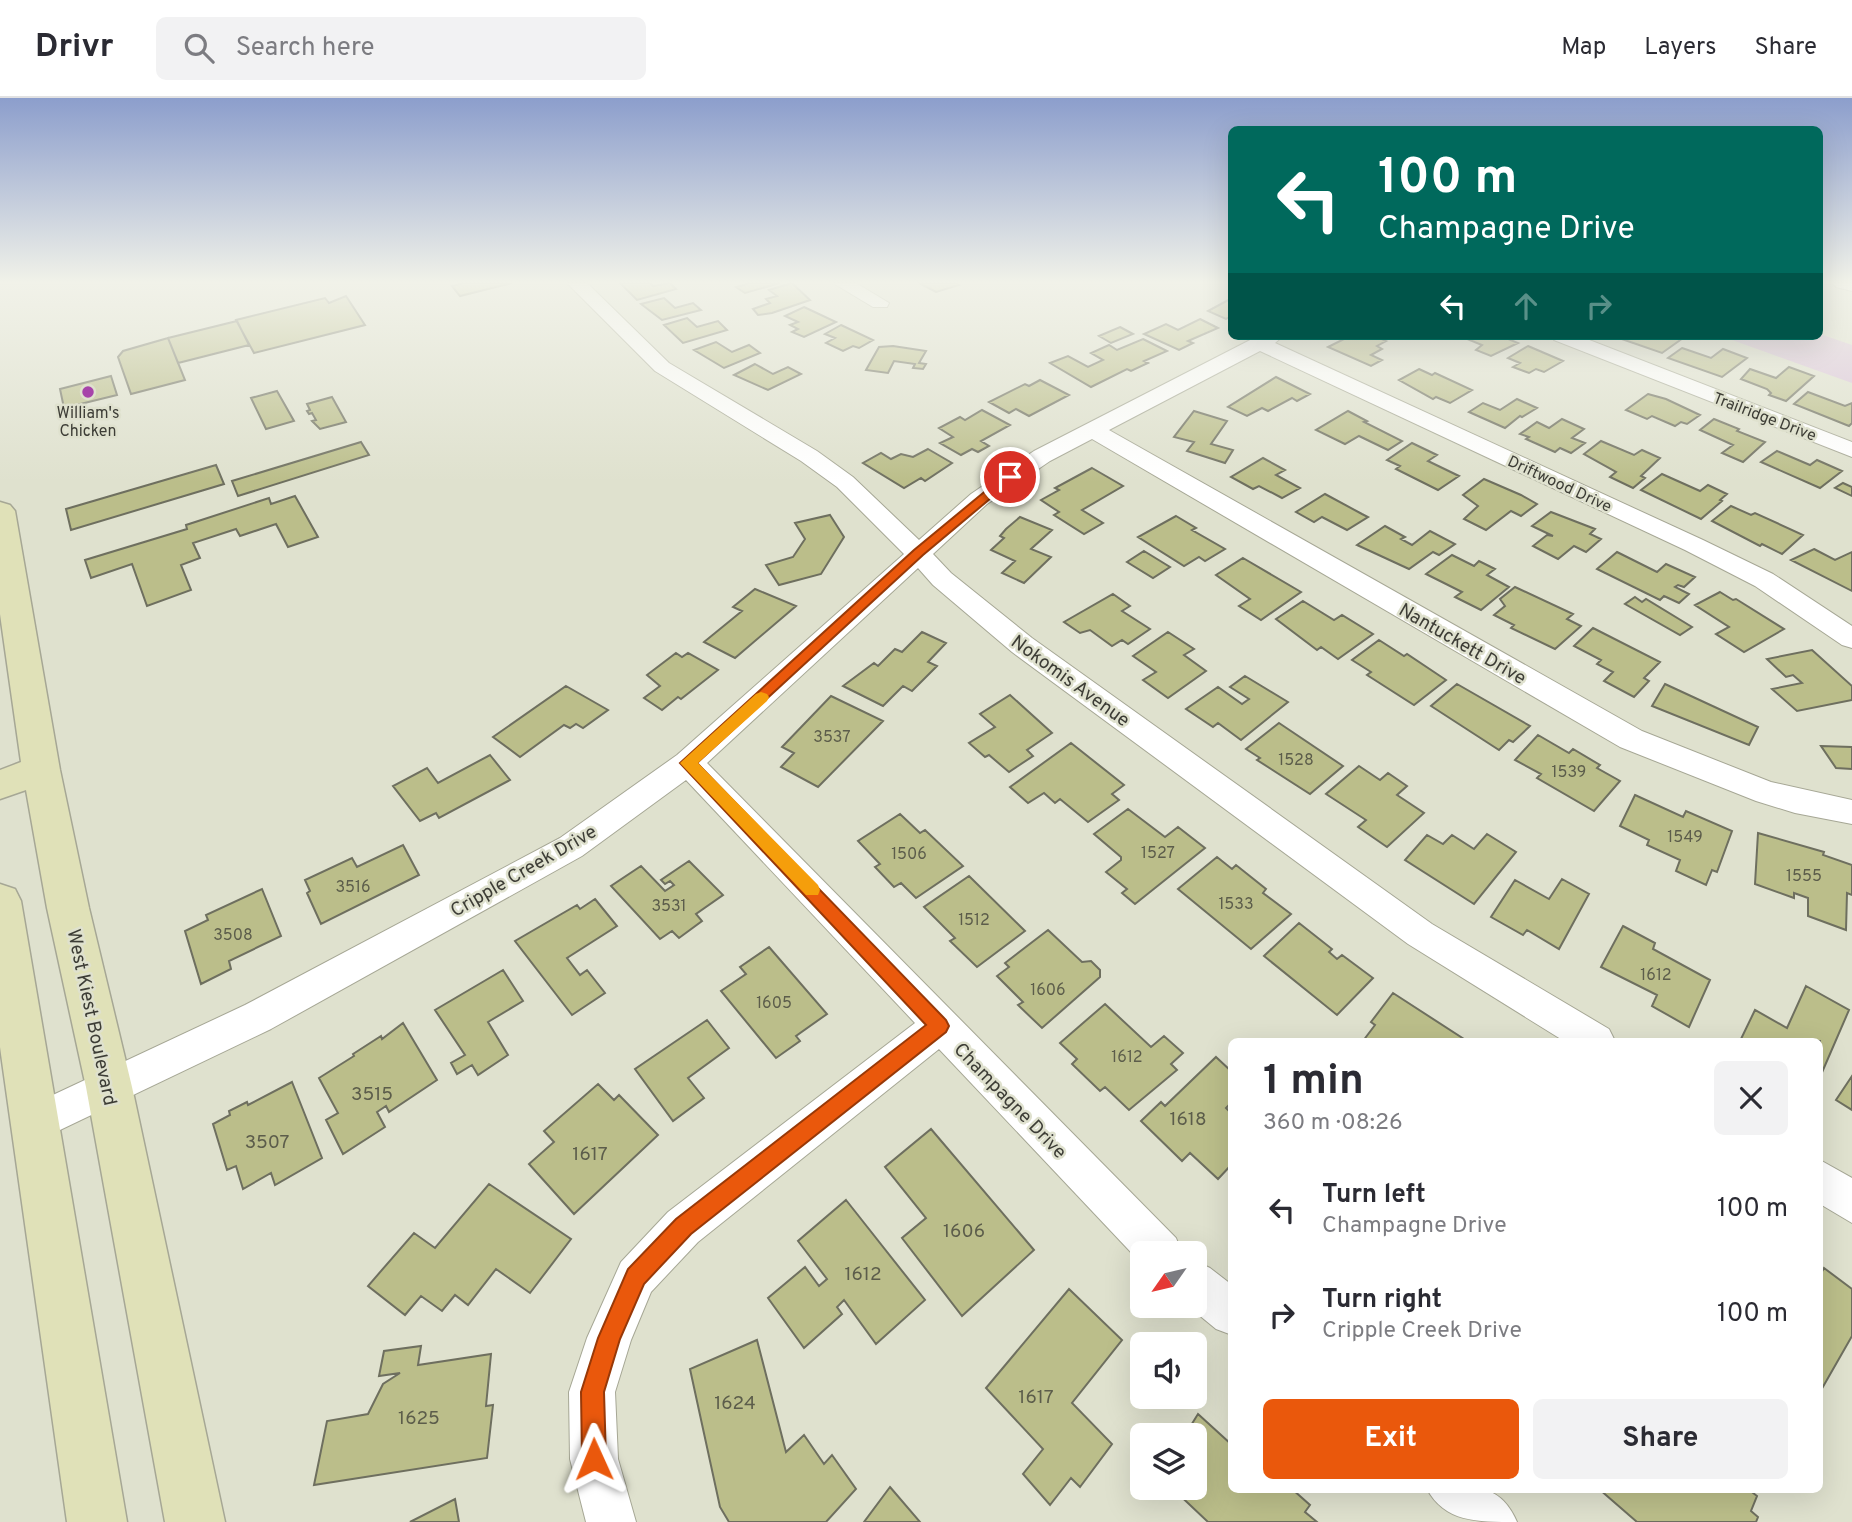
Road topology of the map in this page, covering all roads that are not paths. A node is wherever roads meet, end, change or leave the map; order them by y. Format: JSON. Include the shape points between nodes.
{"nodes":[{"id":1,"x":644,"y":349,"type":"edge"},
{"id":2,"x":1246,"y":349,"type":"edge"},
{"id":3,"x":1288,"y":349,"type":"edge"},
{"id":4,"x":1596,"y":349,"type":"edge"},
{"id":5,"x":1093,"y":430,"type":"junction"},
{"id":6,"x":1852,"y":450,"type":"edge"},
{"id":7,"x":0,"y":511,"type":"edge"},
{"id":8,"x":918,"y":553,"type":"junction"},
{"id":9,"x":5,"y":571,"type":"edge"},
{"id":10,"x":1852,"y":639,"type":"edge"},
{"id":11,"x":688,"y":763,"type":"junction"},
{"id":12,"x":41,"y":770,"type":"junction"},
{"id":13,"x":0,"y":785,"type":"edge"},
{"id":14,"x":1852,"y":812,"type":"edge"},
{"id":15,"x":0,"y":901,"type":"edge"},
{"id":16,"x":940,"y":1026,"type":"junction"},
{"id":17,"x":1591,"y":1038,"type":"edge"},
{"id":18,"x":109,"y":1087,"type":"junction"},
{"id":19,"x":37,"y":1122,"type":"junction"},
{"id":20,"x":1823,"y":1182,"type":"edge"},
{"id":21,"x":1852,"y":1202,"type":"edge"},
{"id":22,"x":1149,"y":1241,"type":"edge"},
{"id":23,"x":1208,"y":1294,"type":"edge"},
{"id":24,"x":1228,"y":1310,"type":"edge"},
{"id":25,"x":1456,"y":1493,"type":"edge"},
{"id":26,"x":97,"y":1522,"type":"edge"},
{"id":27,"x":195,"y":1522,"type":"edge"},
{"id":28,"x":611,"y":1522,"type":"edge"},
{"id":29,"x":1492,"y":1522,"type":"edge"}],
"edges":[{"from":1,"to":8,"type":"street","name":"Nokomis Avenue","via":[[662,367],[845,482]]},
{"from":2,"to":5,"type":"street","name":"Cripple Creek Drive"},
{"from":3,"to":10,"type":"street","name":"Driftwood Drive","via":[[1764,580]]},
{"from":4,"to":6,"type":"street","name":"Trailridge Drive"},
{"from":5,"to":8,"type":"street","name":"Cripple Creek Drive","via":[[1010,477]]},
{"from":5,"to":14,"type":"street","name":"Nantuckett Drive","via":[[1631,739],[1773,793]]},
{"from":7,"to":9,"type":"main road","name":"West Kiest Boulevard"},
{"from":8,"to":11,"type":"street","name":"Cripple Creek Drive"},
{"from":8,"to":17,"type":"street","name":"Nokomis Avenue","via":[[1013,637],[1420,934]]},
{"from":9,"to":12,"type":"main road","name":"West Kiest Boulevard"},
{"from":11,"to":16,"type":"street","name":"Champagne Drive"},
{"from":11,"to":18,"type":"street","name":"Cripple Creek Drive","via":[[571,847],[258,1017]]},
{"from":12,"to":13,"type":"main road"},
{"from":12,"to":18,"type":"main road","name":"West Kiest Boulevard"},
{"from":15,"to":19,"type":"main road"},
{"from":16,"to":22,"type":"street","name":"Champagne Drive"},
{"from":16,"to":28,"type":"street","via":[[683,1227],[636,1277],[592,1392],[594,1459]]},
{"from":18,"to":19,"type":"street","name":"Cripple Creek Drive"},
{"from":18,"to":27,"type":"main road","name":"West Kiest Boulevard"},
{"from":19,"to":26,"type":"main road"},
{"from":20,"to":21,"type":"street"},
{"from":23,"to":24,"type":"street"},
{"from":25,"to":29,"type":"street"}]}
